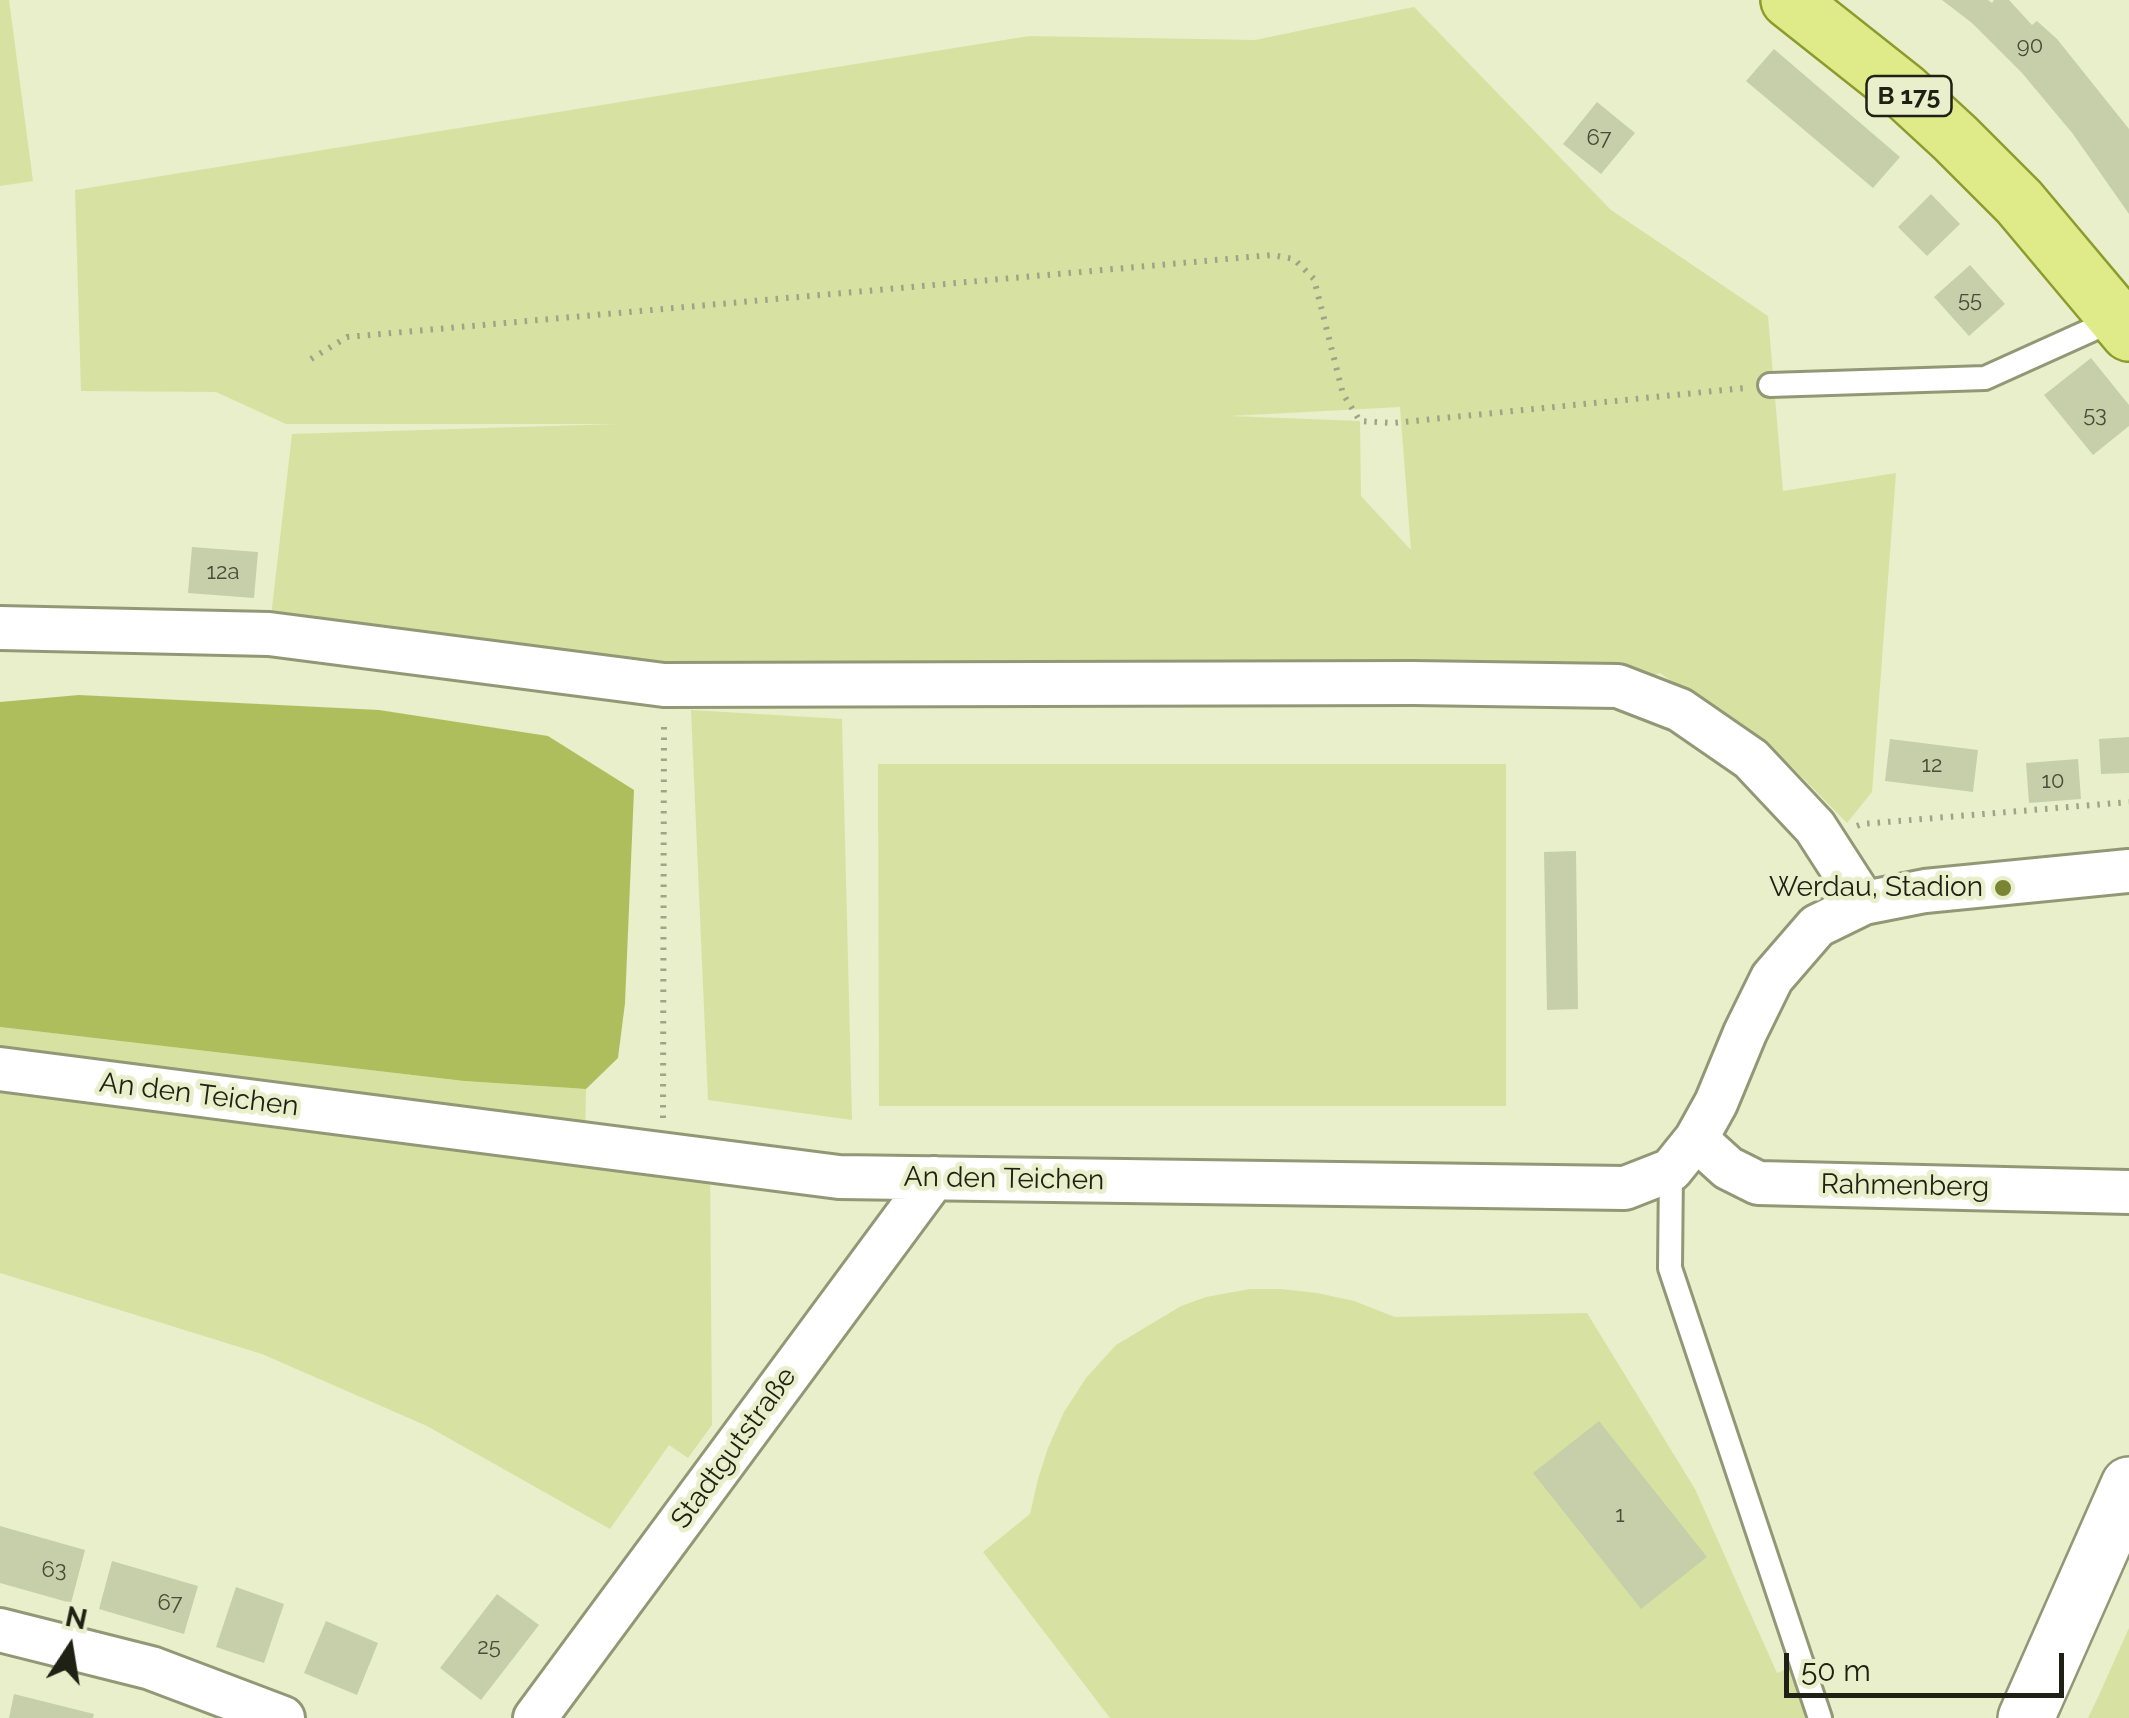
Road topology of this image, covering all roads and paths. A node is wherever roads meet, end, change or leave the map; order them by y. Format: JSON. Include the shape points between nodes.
{"nodes":[{"id":1,"x":1789,"y":0,"type":"edge"},
{"id":2,"x":2123,"y":325,"type":"edge"},
{"id":3,"x":311,"y":359,"type":"dead end"},
{"id":4,"x":1770,"y":385,"type":"joint"},
{"id":5,"x":0,"y":628,"type":"edge"},
{"id":6,"x":664,"y":685,"type":"junction"},
{"id":7,"x":2129,"y":802,"type":"edge"},
{"id":8,"x":1825,"y":842,"type":"junction"},
{"id":9,"x":2129,"y":871,"type":"edge"},
{"id":10,"x":1864,"y":902,"type":"junction"},
{"id":11,"x":0,"y":1069,"type":"edge"},
{"id":12,"x":663,"y":1154,"type":"junction"},
{"id":13,"x":1684,"y":1155,"type":"junction"},
{"id":14,"x":934,"y":1178,"type":"junction"},
{"id":15,"x":2129,"y":1192,"type":"edge"},
{"id":16,"x":2129,"y":1485,"type":"edge"},
{"id":17,"x":0,"y":1630,"type":"edge"},
{"id":18,"x":283,"y":1718,"type":"edge"},
{"id":19,"x":534,"y":1718,"type":"edge"},
{"id":20,"x":1820,"y":1718,"type":"edge"},
{"id":21,"x":2026,"y":1718,"type":"edge"}],
"edges":[{"from":1,"to":2,"type":"main road","number":"B 175","via":[[1955,138]]},
{"from":2,"to":4,"type":"lane","via":[[1986,378]]},
{"from":3,"to":4,"type":"path","via":[[347,337],[1272,255],[1294,260],[1314,279],[1343,394],[1360,421]]},
{"from":5,"to":6,"type":"street","via":[[269,634]]},
{"from":6,"to":8,"type":"street","via":[[1618,686],[1680,710],[1750,759]]},
{"from":6,"to":12,"type":"path"},
{"from":7,"to":8,"type":"path","via":[[1862,824]]},
{"from":8,"to":10,"type":"street"},
{"from":9,"to":10,"type":"street"},
{"from":10,"to":13,"type":"street","via":[[1817,926],[1776,972],[1716,1104]]},
{"from":11,"to":12,"type":"street","name":"An den Teichen"},
{"from":12,"to":14,"type":"street","name":"An den Teichen","via":[[839,1177]]},
{"from":13,"to":14,"type":"street","name":"An den Teichen","via":[[1625,1188]]},
{"from":13,"to":15,"type":"street","name":"Rahmenberg","via":[[1758,1183]]},
{"from":13,"to":20,"type":"lane","via":[[1670,1268]]},
{"from":14,"to":19,"type":"street","name":"Stadtgutstraße"},
{"from":16,"to":21,"type":"main road"},
{"from":17,"to":18,"type":"street","via":[[151,1668]]}]}
